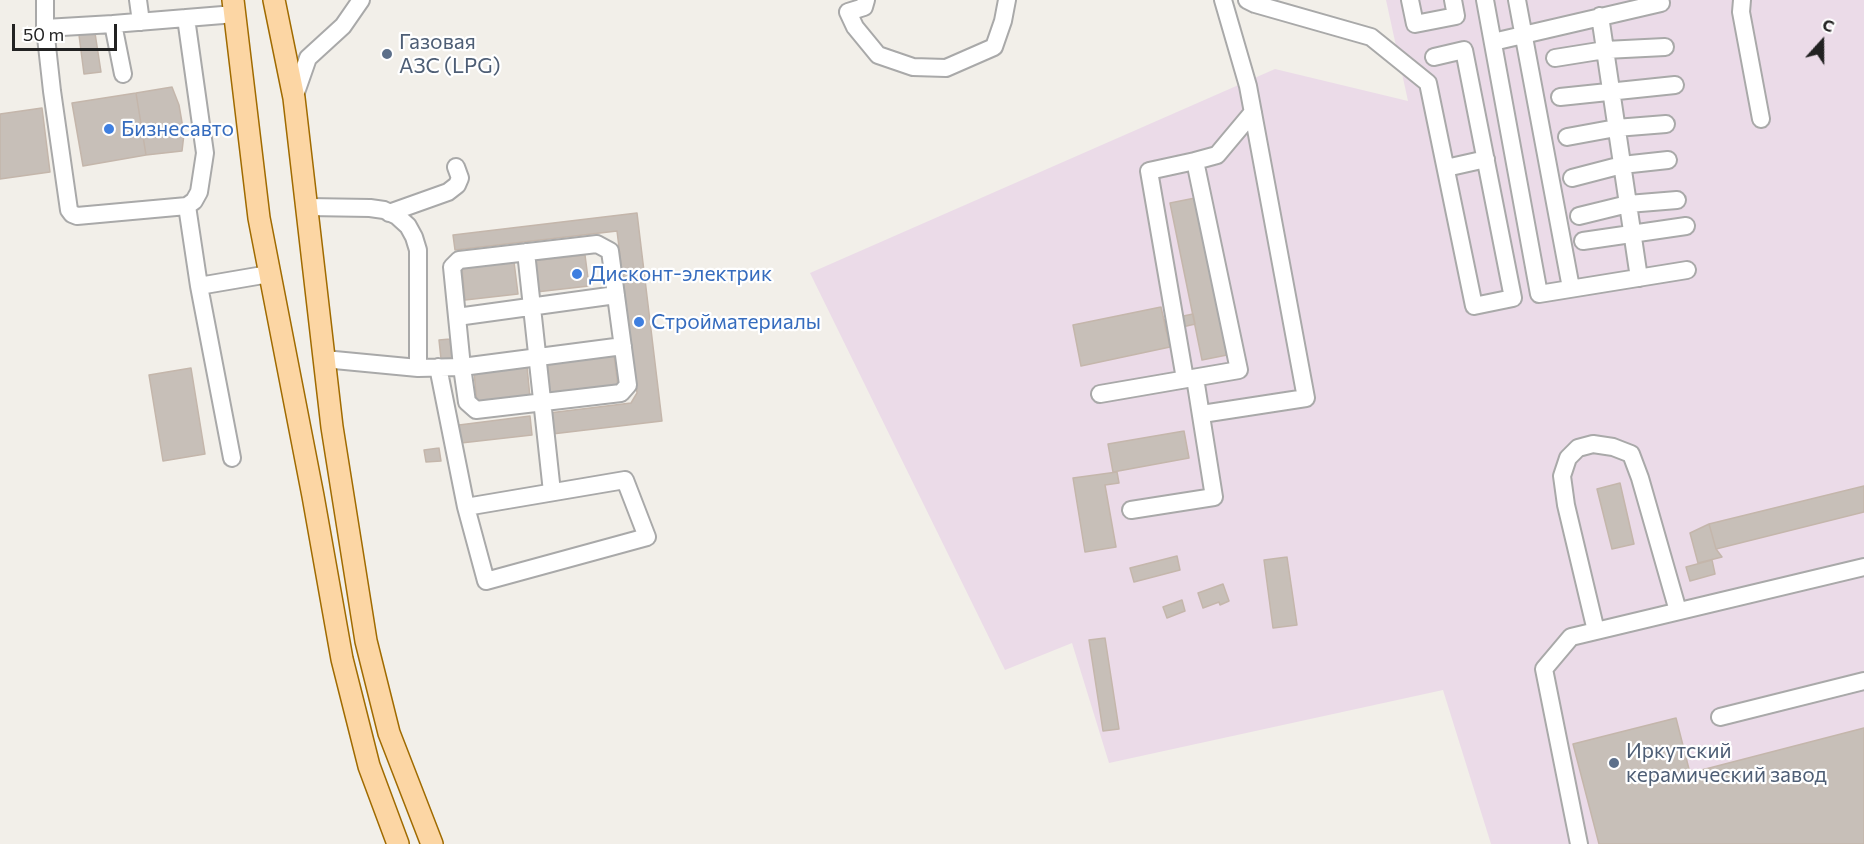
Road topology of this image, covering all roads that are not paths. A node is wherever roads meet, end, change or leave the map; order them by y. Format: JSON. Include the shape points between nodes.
{"nodes":[{"id":1,"x":45,"y":0,"type":"edge"},
{"id":2,"x":138,"y":0,"type":"edge"},
{"id":3,"x":274,"y":0,"type":"edge"},
{"id":4,"x":361,"y":0,"type":"edge"},
{"id":5,"x":866,"y":0,"type":"edge"},
{"id":6,"x":1007,"y":0,"type":"edge"},
{"id":7,"x":1223,"y":0,"type":"edge"},
{"id":8,"x":1247,"y":0,"type":"edge"},
{"id":9,"x":1410,"y":0,"type":"edge"},
{"id":10,"x":1453,"y":0,"type":"edge"},
{"id":11,"x":1485,"y":0,"type":"edge"},
{"id":12,"x":1517,"y":0,"type":"edge"},
{"id":13,"x":1742,"y":0,"type":"edge"},
{"id":14,"x":1661,"y":3,"type":"dead end"},
{"id":15,"x":234,"y":7,"type":"edge"},
{"id":16,"x":1600,"y":16,"type":"junction"},
{"id":17,"x":186,"y":18,"type":"junction"},
{"id":18,"x":141,"y":22,"type":"junction"},
{"id":19,"x":113,"y":24,"type":"junction"},
{"id":20,"x":45,"y":28,"type":"junction"},
{"id":21,"x":1523,"y":34,"type":"junction"},
{"id":22,"x":1493,"y":42,"type":"junction"},
{"id":23,"x":1665,"y":47,"type":"dead end"},
{"id":24,"x":1605,"y":50,"type":"junction"},
{"id":25,"x":1434,"y":57,"type":"dead end"},
{"id":26,"x":1555,"y":58,"type":"dead end"},
{"id":27,"x":123,"y":74,"type":"dead end"},
{"id":28,"x":1675,"y":85,"type":"dead end"},
{"id":29,"x":1611,"y":91,"type":"junction"},
{"id":30,"x":1560,"y":97,"type":"dead end"},
{"id":31,"x":294,"y":98,"type":"junction"},
{"id":32,"x":1253,"y":112,"type":"junction"},
{"id":33,"x":1761,"y":119,"type":"dead end"},
{"id":34,"x":1666,"y":124,"type":"dead end"},
{"id":35,"x":1616,"y":128,"type":"junction"},
{"id":36,"x":1567,"y":137,"type":"dead end"},
{"id":37,"x":1486,"y":159,"type":"junction"},
{"id":38,"x":1668,"y":160,"type":"dead end"},
{"id":39,"x":1195,"y":161,"type":"junction"},
{"id":40,"x":1622,"y":165,"type":"junction"},
{"id":41,"x":456,"y":167,"type":"dead end"},
{"id":42,"x":1446,"y":168,"type":"junction"},
{"id":43,"x":1572,"y":178,"type":"dead end"},
{"id":44,"x":1677,"y":200,"type":"dead end"},
{"id":45,"x":1628,"y":204,"type":"junction"},
{"id":46,"x":187,"y":206,"type":"junction"},
{"id":47,"x":308,"y":207,"type":"junction"},
{"id":48,"x":389,"y":213,"type":"junction"},
{"id":49,"x":1579,"y":216,"type":"dead end"},
{"id":50,"x":1686,"y":226,"type":"dead end"},
{"id":51,"x":1632,"y":233,"type":"junction"},
{"id":52,"x":1583,"y":241,"type":"dead end"},
{"id":53,"x":526,"y":252,"type":"junction"},
{"id":54,"x":1687,"y":270,"type":"dead end"},
{"id":55,"x":269,"y":274,"type":"junction"},
{"id":56,"x":1639,"y":278,"type":"junction"},
{"id":57,"x":199,"y":286,"type":"junction"},
{"id":58,"x":1571,"y":288,"type":"junction"},
{"id":59,"x":616,"y":295,"type":"junction"},
{"id":60,"x":532,"y":306,"type":"junction"},
{"id":61,"x":457,"y":317,"type":"junction"},
{"id":62,"x":623,"y":346,"type":"junction"},
{"id":63,"x":537,"y":357,"type":"junction"},
{"id":64,"x":324,"y":359,"type":"junction"},
{"id":65,"x":462,"y":367,"type":"junction"},
{"id":66,"x":418,"y":368,"type":"junction"},
{"id":67,"x":438,"y":368,"type":"junction"},
{"id":68,"x":1190,"y":378,"type":"junction"},
{"id":69,"x":1100,"y":394,"type":"dead end"},
{"id":70,"x":542,"y":403,"type":"junction"},
{"id":71,"x":1202,"y":414,"type":"junction"},
{"id":72,"x":232,"y":458,"type":"dead end"},
{"id":73,"x":552,"y":492,"type":"junction"},
{"id":74,"x":466,"y":507,"type":"junction"},
{"id":75,"x":1131,"y":510,"type":"dead end"},
{"id":76,"x":1864,"y":567,"type":"edge"},
{"id":77,"x":1678,"y":611,"type":"junction"},
{"id":78,"x":1596,"y":631,"type":"junction"},
{"id":79,"x":1864,"y":681,"type":"edge"},
{"id":80,"x":1720,"y":717,"type":"dead end"},
{"id":81,"x":398,"y":844,"type":"edge"},
{"id":82,"x":432,"y":844,"type":"edge"},
{"id":83,"x":1579,"y":844,"type":"edge"}],
"edges":[{"from":1,"to":20,"type":"street"},
{"from":2,"to":18,"type":"street"},
{"from":3,"to":31,"type":"main road"},
{"from":4,"to":31,"type":"street","via":[[343,26],[308,58]]},
{"from":5,"to":6,"type":"street","via":[[864,7],[848,12],[878,55],[913,67],[946,68],[994,47]]},
{"from":7,"to":32,"type":"street"},
{"from":8,"to":42,"type":"street","via":[[1371,37],[1428,83]]},
{"from":9,"to":10,"type":"street","via":[[1415,24],[1456,16]]},
{"from":11,"to":22,"type":"street"},
{"from":12,"to":21,"type":"street"},
{"from":13,"to":33,"type":"street"},
{"from":14,"to":16,"type":"street"},
{"from":15,"to":17,"type":"street"},
{"from":15,"to":55,"type":"main road"},
{"from":16,"to":21,"type":"street"},
{"from":16,"to":24,"type":"street"},
{"from":17,"to":18,"type":"street"},
{"from":17,"to":46,"type":"street","via":[[206,153],[199,192]]},
{"from":18,"to":19,"type":"street"},
{"from":19,"to":20,"type":"street"},
{"from":19,"to":27,"type":"street"},
{"from":20,"to":46,"type":"street","via":[[72,214]]},
{"from":21,"to":22,"type":"street"},
{"from":21,"to":58,"type":"street"},
{"from":22,"to":58,"type":"street","via":[[1539,294]]},
{"from":23,"to":24,"type":"street"},
{"from":24,"to":26,"type":"street"},
{"from":24,"to":29,"type":"street"},
{"from":25,"to":37,"type":"street","via":[[1464,50]]},
{"from":28,"to":29,"type":"street"},
{"from":29,"to":30,"type":"street"},
{"from":29,"to":35,"type":"street"},
{"from":31,"to":47,"type":"main road"},
{"from":32,"to":39,"type":"street","via":[[1217,155]]},
{"from":32,"to":71,"type":"street","via":[[1306,399]]},
{"from":34,"to":35,"type":"street"},
{"from":35,"to":36,"type":"street"},
{"from":35,"to":40,"type":"street"},
{"from":37,"to":42,"type":"street"},
{"from":37,"to":42,"type":"street","via":[[1513,298],[1474,306]]},
{"from":38,"to":40,"type":"street"},
{"from":39,"to":68,"type":"street","via":[[1149,171]]},
{"from":39,"to":68,"type":"street","via":[[1239,370]]},
{"from":40,"to":43,"type":"street"},
{"from":40,"to":45,"type":"street"},
{"from":41,"to":48,"type":"street","via":[[460,178],[448,192]]},
{"from":44,"to":45,"type":"street"},
{"from":45,"to":49,"type":"street"},
{"from":45,"to":51,"type":"street"},
{"from":46,"to":57,"type":"street"},
{"from":47,"to":48,"type":"street","via":[[370,208]]},
{"from":47,"to":64,"type":"main road"},
{"from":48,"to":66,"type":"street","via":[[408,226],[418,250]]},
{"from":50,"to":51,"type":"street"},
{"from":51,"to":52,"type":"street"},
{"from":51,"to":56,"type":"street"},
{"from":53,"to":59,"type":"street","via":[[597,244],[610,251]]},
{"from":53,"to":60,"type":"street"},
{"from":53,"to":61,"type":"street","via":[[459,260],[452,267]]},
{"from":54,"to":56,"type":"street"},
{"from":55,"to":57,"type":"street"},
{"from":55,"to":81,"type":"main road","via":[[342,659],[369,766]]},
{"from":56,"to":58,"type":"street"},
{"from":57,"to":72,"type":"street"},
{"from":59,"to":60,"type":"street"},
{"from":59,"to":62,"type":"street"},
{"from":60,"to":61,"type":"street"},
{"from":60,"to":63,"type":"street"},
{"from":61,"to":65,"type":"street"},
{"from":62,"to":63,"type":"street"},
{"from":62,"to":70,"type":"street","via":[[628,385],[621,393]]},
{"from":63,"to":65,"type":"street"},
{"from":63,"to":70,"type":"street"},
{"from":64,"to":66,"type":"street"},
{"from":64,"to":82,"type":"main road","via":[[366,641],[389,733]]},
{"from":65,"to":67,"type":"street"},
{"from":65,"to":70,"type":"street","via":[[467,402],[476,410]]},
{"from":66,"to":67,"type":"street"},
{"from":67,"to":74,"type":"street"},
{"from":68,"to":69,"type":"street"},
{"from":68,"to":71,"type":"street"},
{"from":70,"to":73,"type":"street"},
{"from":71,"to":75,"type":"street","via":[[1214,497]]},
{"from":73,"to":74,"type":"street"},
{"from":73,"to":74,"type":"street","via":[[625,480],[647,537],[486,581]]},
{"from":76,"to":77,"type":"street"},
{"from":77,"to":78,"type":"street"},
{"from":77,"to":78,"type":"street","via":[[1631,454],[1593,444],[1578,448],[1568,458],[1562,476]]},
{"from":78,"to":83,"type":"street","via":[[1571,637],[1544,669]]},
{"from":79,"to":80,"type":"street"}]}
